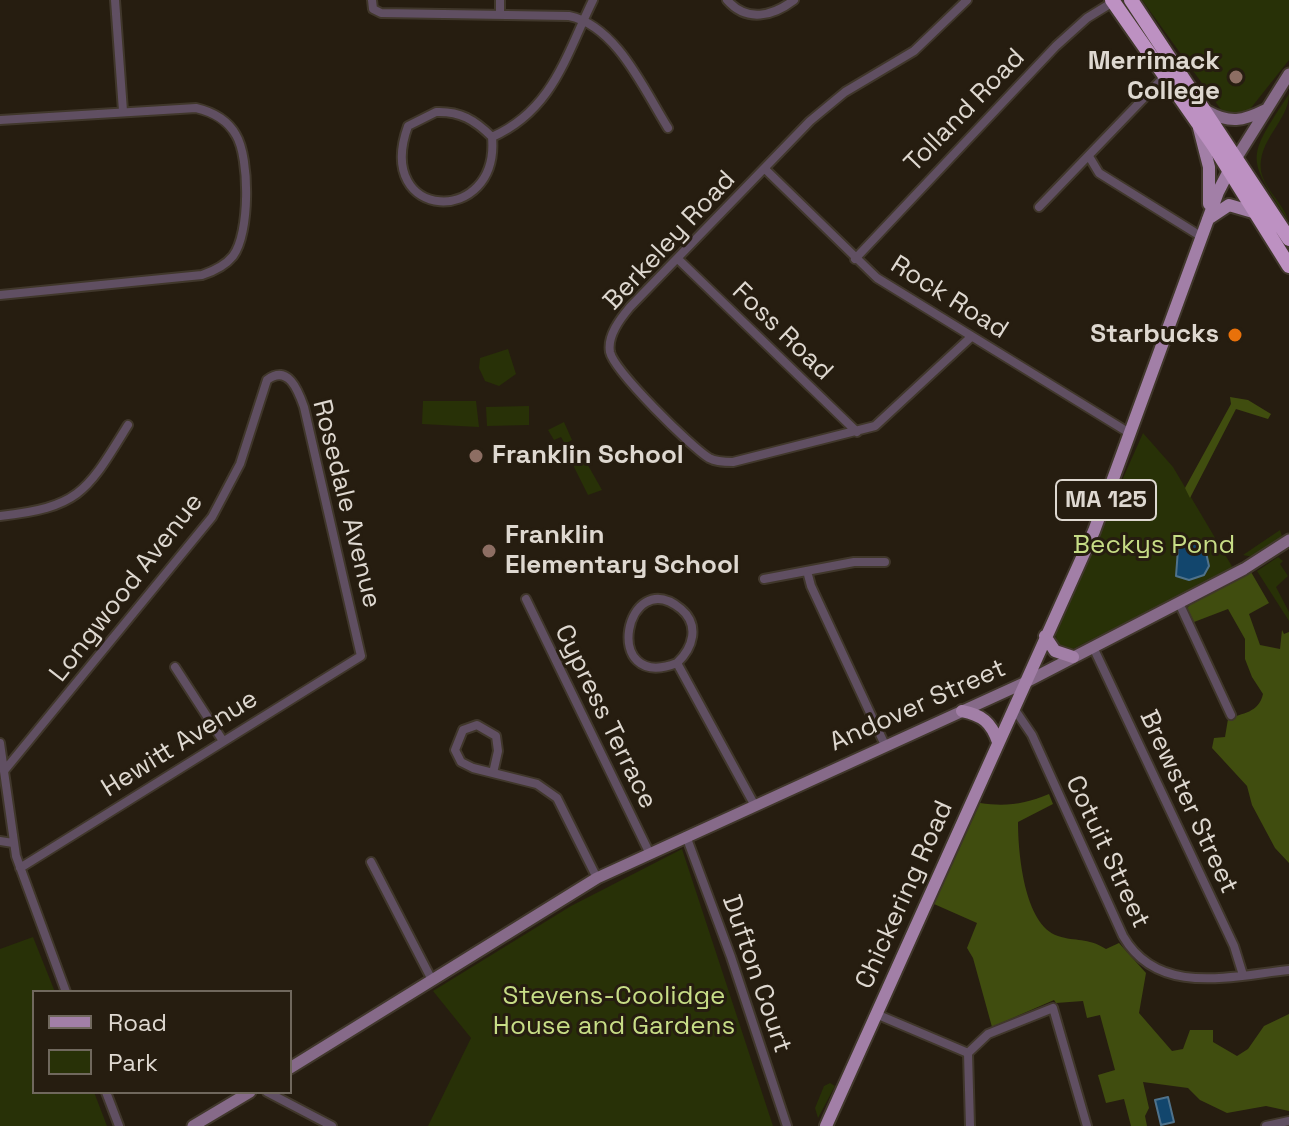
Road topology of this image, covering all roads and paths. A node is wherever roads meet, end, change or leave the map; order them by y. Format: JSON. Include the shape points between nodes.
{"nodes":[{"id":1,"x":115,"y":0,"type":"edge"},
{"id":2,"x":372,"y":0,"type":"edge"},
{"id":3,"x":500,"y":0,"type":"edge"},
{"id":4,"x":593,"y":0,"type":"edge"},
{"id":5,"x":727,"y":0,"type":"edge"},
{"id":6,"x":794,"y":0,"type":"edge"},
{"id":7,"x":967,"y":0,"type":"edge"},
{"id":8,"x":1131,"y":0,"type":"edge"},
{"id":9,"x":1112,"y":1,"type":"edge"},
{"id":10,"x":500,"y":14,"type":"junction"},
{"id":11,"x":583,"y":20,"type":"junction"},
{"id":12,"x":1289,"y":74,"type":"edge"},
{"id":13,"x":1166,"y":75,"type":"junction"},
{"id":14,"x":1266,"y":109,"type":"junction"},
{"id":15,"x":123,"y":111,"type":"junction"},
{"id":16,"x":1202,"y":116,"type":"junction"},
{"id":17,"x":0,"y":120,"type":"edge"},
{"id":18,"x":668,"y":128,"type":"dead end"},
{"id":19,"x":492,"y":137,"type":"junction"},
{"id":20,"x":1237,"y":157,"type":"junction"},
{"id":21,"x":1090,"y":158,"type":"junction"},
{"id":22,"x":765,"y":169,"type":"junction"},
{"id":23,"x":1228,"y":171,"type":"junction"},
{"id":24,"x":1039,"y":207,"type":"dead end"},
{"id":25,"x":1253,"y":212,"type":"junction"},
{"id":26,"x":1208,"y":219,"type":"junction"},
{"id":27,"x":1202,"y":237,"type":"junction"},
{"id":28,"x":1289,"y":239,"type":"edge"},
{"id":29,"x":855,"y":259,"type":"junction"},
{"id":30,"x":679,"y":260,"type":"junction"},
{"id":31,"x":1289,"y":266,"type":"edge"},
{"id":32,"x":0,"y":295,"type":"edge"},
{"id":33,"x":971,"y":337,"type":"junction"},
{"id":34,"x":277,"y":374,"type":"joint"},
{"id":35,"x":128,"y":425,"type":"dead end"},
{"id":36,"x":857,"y":432,"type":"junction"},
{"id":37,"x":1132,"y":434,"type":"junction"},
{"id":38,"x":0,"y":516,"type":"edge"},
{"id":39,"x":1289,"y":540,"type":"edge"},
{"id":40,"x":885,"y":562,"type":"dead end"},
{"id":41,"x":807,"y":571,"type":"junction"},
{"id":42,"x":764,"y":579,"type":"dead end"},
{"id":43,"x":526,"y":599,"type":"dead end"},
{"id":44,"x":1179,"y":603,"type":"junction"},
{"id":45,"x":1045,"y":636,"type":"junction"},
{"id":46,"x":1093,"y":647,"type":"junction"},
{"id":47,"x":361,"y":656,"type":"joint"},
{"id":48,"x":1073,"y":657,"type":"junction"},
{"id":49,"x":677,"y":663,"type":"junction"},
{"id":50,"x":175,"y":667,"type":"dead end"},
{"id":51,"x":1024,"y":683,"type":"junction"},
{"id":52,"x":1013,"y":707,"type":"junction"},
{"id":53,"x":962,"y":711,"type":"junction"},
{"id":54,"x":1231,"y":715,"type":"dead end"},
{"id":55,"x":223,"y":741,"type":"junction"},
{"id":56,"x":998,"y":742,"type":"junction"},
{"id":57,"x":0,"y":743,"type":"edge"},
{"id":58,"x":885,"y":745,"type":"junction"},
{"id":59,"x":4,"y":771,"type":"junction"},
{"id":60,"x":493,"y":773,"type":"junction"},
{"id":61,"x":754,"y":804,"type":"junction"},
{"id":62,"x":3,"y":805,"type":"edge"},
{"id":63,"x":686,"y":836,"type":"junction"},
{"id":64,"x":0,"y":841,"type":"edge"},
{"id":65,"x":13,"y":843,"type":"junction"},
{"id":66,"x":649,"y":852,"type":"junction"},
{"id":67,"x":371,"y":862,"type":"dead end"},
{"id":68,"x":20,"y":868,"type":"junction"},
{"id":69,"x":597,"y":878,"type":"junction"},
{"id":70,"x":1289,"y":970,"type":"edge"},
{"id":71,"x":1243,"y":975,"type":"junction"},
{"id":72,"x":432,"y":980,"type":"junction"},
{"id":73,"x":65,"y":990,"type":"edge"},
{"id":74,"x":876,"y":1014,"type":"junction"},
{"id":75,"x":968,"y":1053,"type":"junction"},
{"id":76,"x":292,"y":1067,"type":"edge"},
{"id":77,"x":107,"y":1094,"type":"edge"},
{"id":78,"x":247,"y":1094,"type":"edge"},
{"id":79,"x":271,"y":1094,"type":"edge"},
{"id":80,"x":284,"y":1094,"type":"edge"},
{"id":81,"x":111,"y":1104,"type":"junction"},
{"id":82,"x":294,"y":1106,"type":"junction"},
{"id":83,"x":1289,"y":1121,"type":"edge"},
{"id":84,"x":112,"y":1126,"type":"edge"},
{"id":85,"x":119,"y":1126,"type":"edge"},
{"id":86,"x":193,"y":1126,"type":"edge"},
{"id":87,"x":332,"y":1126,"type":"edge"},
{"id":88,"x":787,"y":1126,"type":"edge"},
{"id":89,"x":826,"y":1126,"type":"edge"},
{"id":90,"x":970,"y":1126,"type":"edge"},
{"id":91,"x":1087,"y":1126,"type":"edge"},
{"id":92,"x":1266,"y":1126,"type":"edge"}],
"edges":[{"from":1,"to":15,"type":"street"},
{"from":2,"to":10,"type":"street","via":[[373,9],[381,13]]},
{"from":3,"to":10,"type":"street"},
{"from":4,"to":11,"type":"street"},
{"from":5,"to":6,"type":"street","via":[[739,11],[763,16]]},
{"from":7,"to":22,"type":"street","name":"Berkeley Road","via":[[914,51],[833,100]]},
{"from":8,"to":16,"type":"highway"},
{"from":9,"to":13,"type":"highway"},
{"from":9,"to":29,"type":"street","name":"Tolland Road","via":[[1070,32]]},
{"from":10,"to":11,"type":"street"},
{"from":11,"to":18,"type":"street","via":[[635,73]]},
{"from":11,"to":19,"type":"street","via":[[540,102],[520,123]]},
{"from":12,"to":14,"type":"main road","name":"Andover Street"},
{"from":13,"to":16,"type":"highway"},
{"from":13,"to":21,"type":"street"},
{"from":14,"to":16,"type":"main road","via":[[1240,121]]},
{"from":14,"to":20,"type":"main road","name":"Andover Street"},
{"from":15,"to":17,"type":"street"},
{"from":15,"to":32,"type":"street","via":[[196,108],[231,127],[245,177],[243,231],[232,257],[202,275]]},
{"from":16,"to":20,"type":"highway"},
{"from":16,"to":23,"type":"highway"},
{"from":16,"to":26,"type":"main road","number":"MA 125","via":[[1211,182]]},
{"from":19,"to":19,"type":"street","via":[[458,113],[436,112],[408,126],[400,150],[402,170],[412,189],[426,200],[458,200],[487,172]]},
{"from":20,"to":23,"type":"main road","name":"Andover Street","number":"MA 125"},
{"from":20,"to":28,"type":"highway"},
{"from":21,"to":24,"type":"street"},
{"from":21,"to":27,"type":"street","via":[[1099,173]]},
{"from":22,"to":29,"type":"street","name":"Rock Road"},
{"from":22,"to":30,"type":"street","name":"Berkeley Road"},
{"from":23,"to":25,"type":"highway"},
{"from":23,"to":26,"type":"main road","name":"Andover Street","number":"MA 125"},
{"from":25,"to":26,"type":"main road","via":[[1229,205]]},
{"from":25,"to":31,"type":"highway"},
{"from":26,"to":27,"type":"main road","name":"Andover Street","number":"MA 125"},
{"from":27,"to":37,"type":"main road","name":"Andover Street","number":"MA 125"},
{"from":29,"to":33,"type":"street","name":"Rock Road"},
{"from":30,"to":36,"type":"street","name":"Foss Road"},
{"from":30,"to":36,"type":"street","name":"Berkeley Road","via":[[624,315],[611,338],[610,353],[625,376],[685,437],[712,460],[733,462]]},
{"from":33,"to":36,"type":"street","name":"Berkeley Road","via":[[884,420]]},
{"from":33,"to":37,"type":"street","name":"Rock Road"},
{"from":34,"to":47,"type":"street","name":"Rosedale Avenue","via":[[294,383],[304,407]]},
{"from":34,"to":59,"type":"street","name":"Longwood Avenue","via":[[265,385],[240,464],[212,517]]},
{"from":35,"to":38,"type":"street","via":[[91,483],[72,499],[44,510]]},
{"from":37,"to":45,"type":"main road","name":"Andover Street","number":"MA 125"},
{"from":39,"to":44,"type":"main road"},
{"from":40,"to":41,"type":"street"},
{"from":41,"to":42,"type":"street"},
{"from":41,"to":58,"type":"street"},
{"from":43,"to":66,"type":"street","name":"Cypress Terrace"},
{"from":44,"to":46,"type":"main road"},
{"from":44,"to":54,"type":"street"},
{"from":45,"to":48,"type":"main road","via":[[1055,651]]},
{"from":45,"to":51,"type":"main road","name":"Andover Street","number":"MA 125"},
{"from":46,"to":48,"type":"main road"},
{"from":46,"to":71,"type":"street","name":"Brewster Street"},
{"from":47,"to":55,"type":"street","name":"Hewitt Avenue"},
{"from":48,"to":51,"type":"main road"},
{"from":49,"to":49,"type":"street","via":[[656,667],[637,659],[631,650],[627,630],[643,605],[666,601],[685,613],[693,634]]},
{"from":49,"to":61,"type":"street"},
{"from":50,"to":55,"type":"street"},
{"from":51,"to":52,"type":"main road","name":"Chickering Road","number":"MA 125"},
{"from":51,"to":53,"type":"main road","name":"Andover Street"},
{"from":52,"to":56,"type":"main road","name":"Chickering Road","number":"MA 125"},
{"from":52,"to":71,"type":"street","name":"Cotuit Street","via":[[1032,735],[1130,948],[1147,965],[1171,977]]},
{"from":53,"to":56,"type":"main road","via":[[984,718]]},
{"from":53,"to":58,"type":"main road","name":"Andover Street"},
{"from":55,"to":68,"type":"street","name":"Hewitt Avenue"},
{"from":56,"to":74,"type":"main road","name":"Chickering Road","number":"MA 125"},
{"from":57,"to":59,"type":"street"},
{"from":58,"to":61,"type":"main road","name":"Andover Street"},
{"from":59,"to":62,"type":"street"},
{"from":60,"to":60,"type":"street","via":[[466,766],[457,756],[455,743],[463,730],[477,725],[496,736]]},
{"from":60,"to":69,"type":"street","via":[[537,784],[557,798]]},
{"from":61,"to":63,"type":"main road","name":"Andover Street"},
{"from":62,"to":65,"type":"street"},
{"from":63,"to":66,"type":"main road","name":"Andover Street"},
{"from":63,"to":88,"type":"street","name":"Dufton Court"},
{"from":64,"to":65,"type":"street"},
{"from":65,"to":68,"type":"street"},
{"from":66,"to":69,"type":"main road","name":"Andover Street"},
{"from":67,"to":72,"type":"street"},
{"from":68,"to":73,"type":"street"},
{"from":69,"to":72,"type":"main road","name":"Andover Street"},
{"from":70,"to":71,"type":"street","name":"Cotuit Street"},
{"from":72,"to":76,"type":"main road","name":"Andover Street"},
{"from":74,"to":75,"type":"street"},
{"from":74,"to":89,"type":"main road","name":"Chickering Road","number":"MA 125"},
{"from":75,"to":90,"type":"street"},
{"from":75,"to":91,"type":"street","via":[[988,1034],[1053,1008]]},
{"from":77,"to":81,"type":"street"},
{"from":78,"to":86,"type":"main road"},
{"from":79,"to":82,"type":"street"},
{"from":80,"to":82,"type":"street"},
{"from":81,"to":84,"type":"street"},
{"from":81,"to":85,"type":"street"},
{"from":82,"to":87,"type":"street"},
{"from":83,"to":92,"type":"street"}]}
